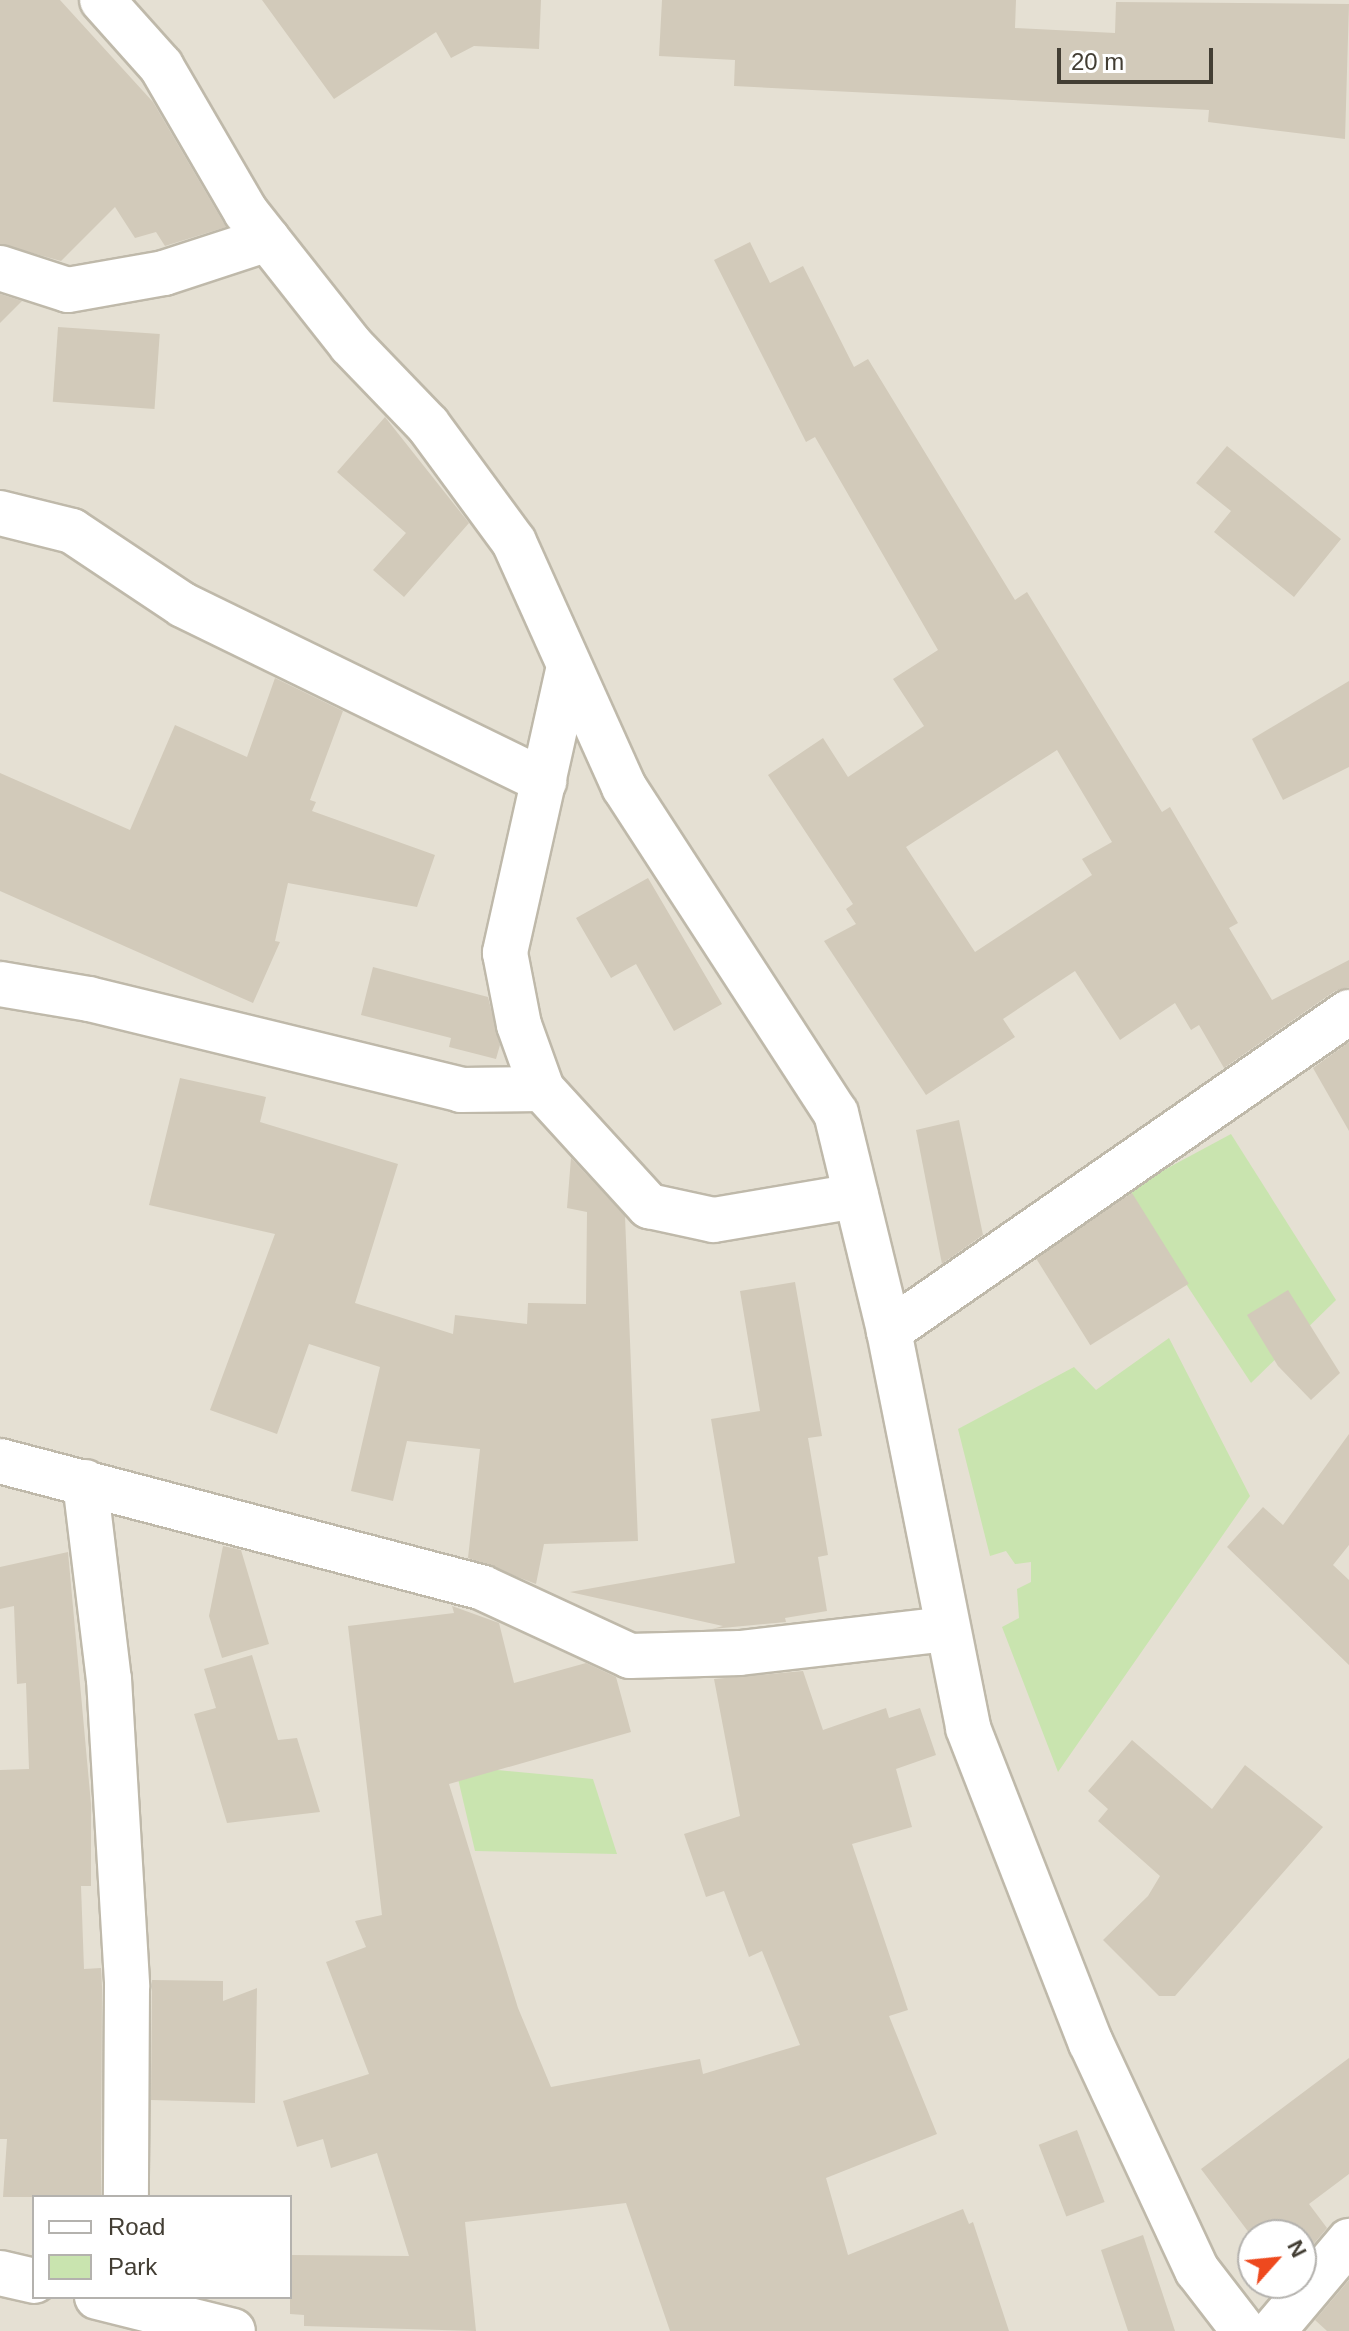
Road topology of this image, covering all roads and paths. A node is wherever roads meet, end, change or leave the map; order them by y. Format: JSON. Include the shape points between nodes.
{"nodes":[{"id":1,"x":102,"y":0,"type":"edge"},
{"id":2,"x":268,"y":239,"type":"junction"},
{"id":3,"x":0,"y":268,"type":"edge"},
{"id":4,"x":0,"y":513,"type":"edge"},
{"id":5,"x":569,"y":666,"type":"junction"},
{"id":6,"x":544,"y":781,"type":"junction"},
{"id":7,"x":0,"y":984,"type":"edge"},
{"id":8,"x":1349,"y":1012,"type":"edge"},
{"id":9,"x":542,"y":1089,"type":"junction"},
{"id":10,"x":856,"y":1196,"type":"junction"},
{"id":11,"x":889,"y":1331,"type":"junction"},
{"id":12,"x":0,"y":1461,"type":"edge"},
{"id":13,"x":85,"y":1482,"type":"junction"},
{"id":14,"x":948,"y":1629,"type":"junction"},
{"id":15,"x":126,"y":2195,"type":"edge"},
{"id":16,"x":1349,"y":2241,"type":"edge"},
{"id":17,"x":0,"y":2273,"type":"edge"},
{"id":18,"x":32,"y":2281,"type":"edge"},
{"id":19,"x":116,"y":2299,"type":"edge"},
{"id":20,"x":233,"y":2331,"type":"edge"},
{"id":21,"x":1244,"y":2331,"type":"edge"},
{"id":22,"x":1273,"y":2331,"type":"edge"}],
"edges":[{"from":1,"to":2,"type":"street","via":[[161,66],[246,212]]},
{"from":2,"to":3,"type":"street","via":[[164,273],[68,290]]},
{"from":2,"to":5,"type":"street","via":[[351,345],[428,425],[514,542]]},
{"from":4,"to":6,"type":"street","via":[[72,531],[183,605]]},
{"from":5,"to":6,"type":"street"},
{"from":5,"to":10,"type":"street","via":[[624,787],[836,1113]]},
{"from":6,"to":9,"type":"street","via":[[505,953],[519,1025]]},
{"from":7,"to":9,"type":"street","via":[[89,999],[461,1090]]},
{"from":8,"to":11,"type":"street"},
{"from":9,"to":10,"type":"street","via":[[649,1206],[714,1220]]},
{"from":10,"to":11,"type":"street"},
{"from":11,"to":14,"type":"street"},
{"from":12,"to":13,"type":"street"},
{"from":13,"to":14,"type":"street","via":[[483,1588],[630,1656],[740,1653]]},
{"from":13,"to":15,"type":"street","via":[[109,1679],[126,1971]]},
{"from":14,"to":21,"type":"street","via":[[968,1728],[1091,2043],[1197,2270]]},
{"from":16,"to":22,"type":"street"},
{"from":17,"to":18,"type":"street"},
{"from":19,"to":20,"type":"street"}]}
